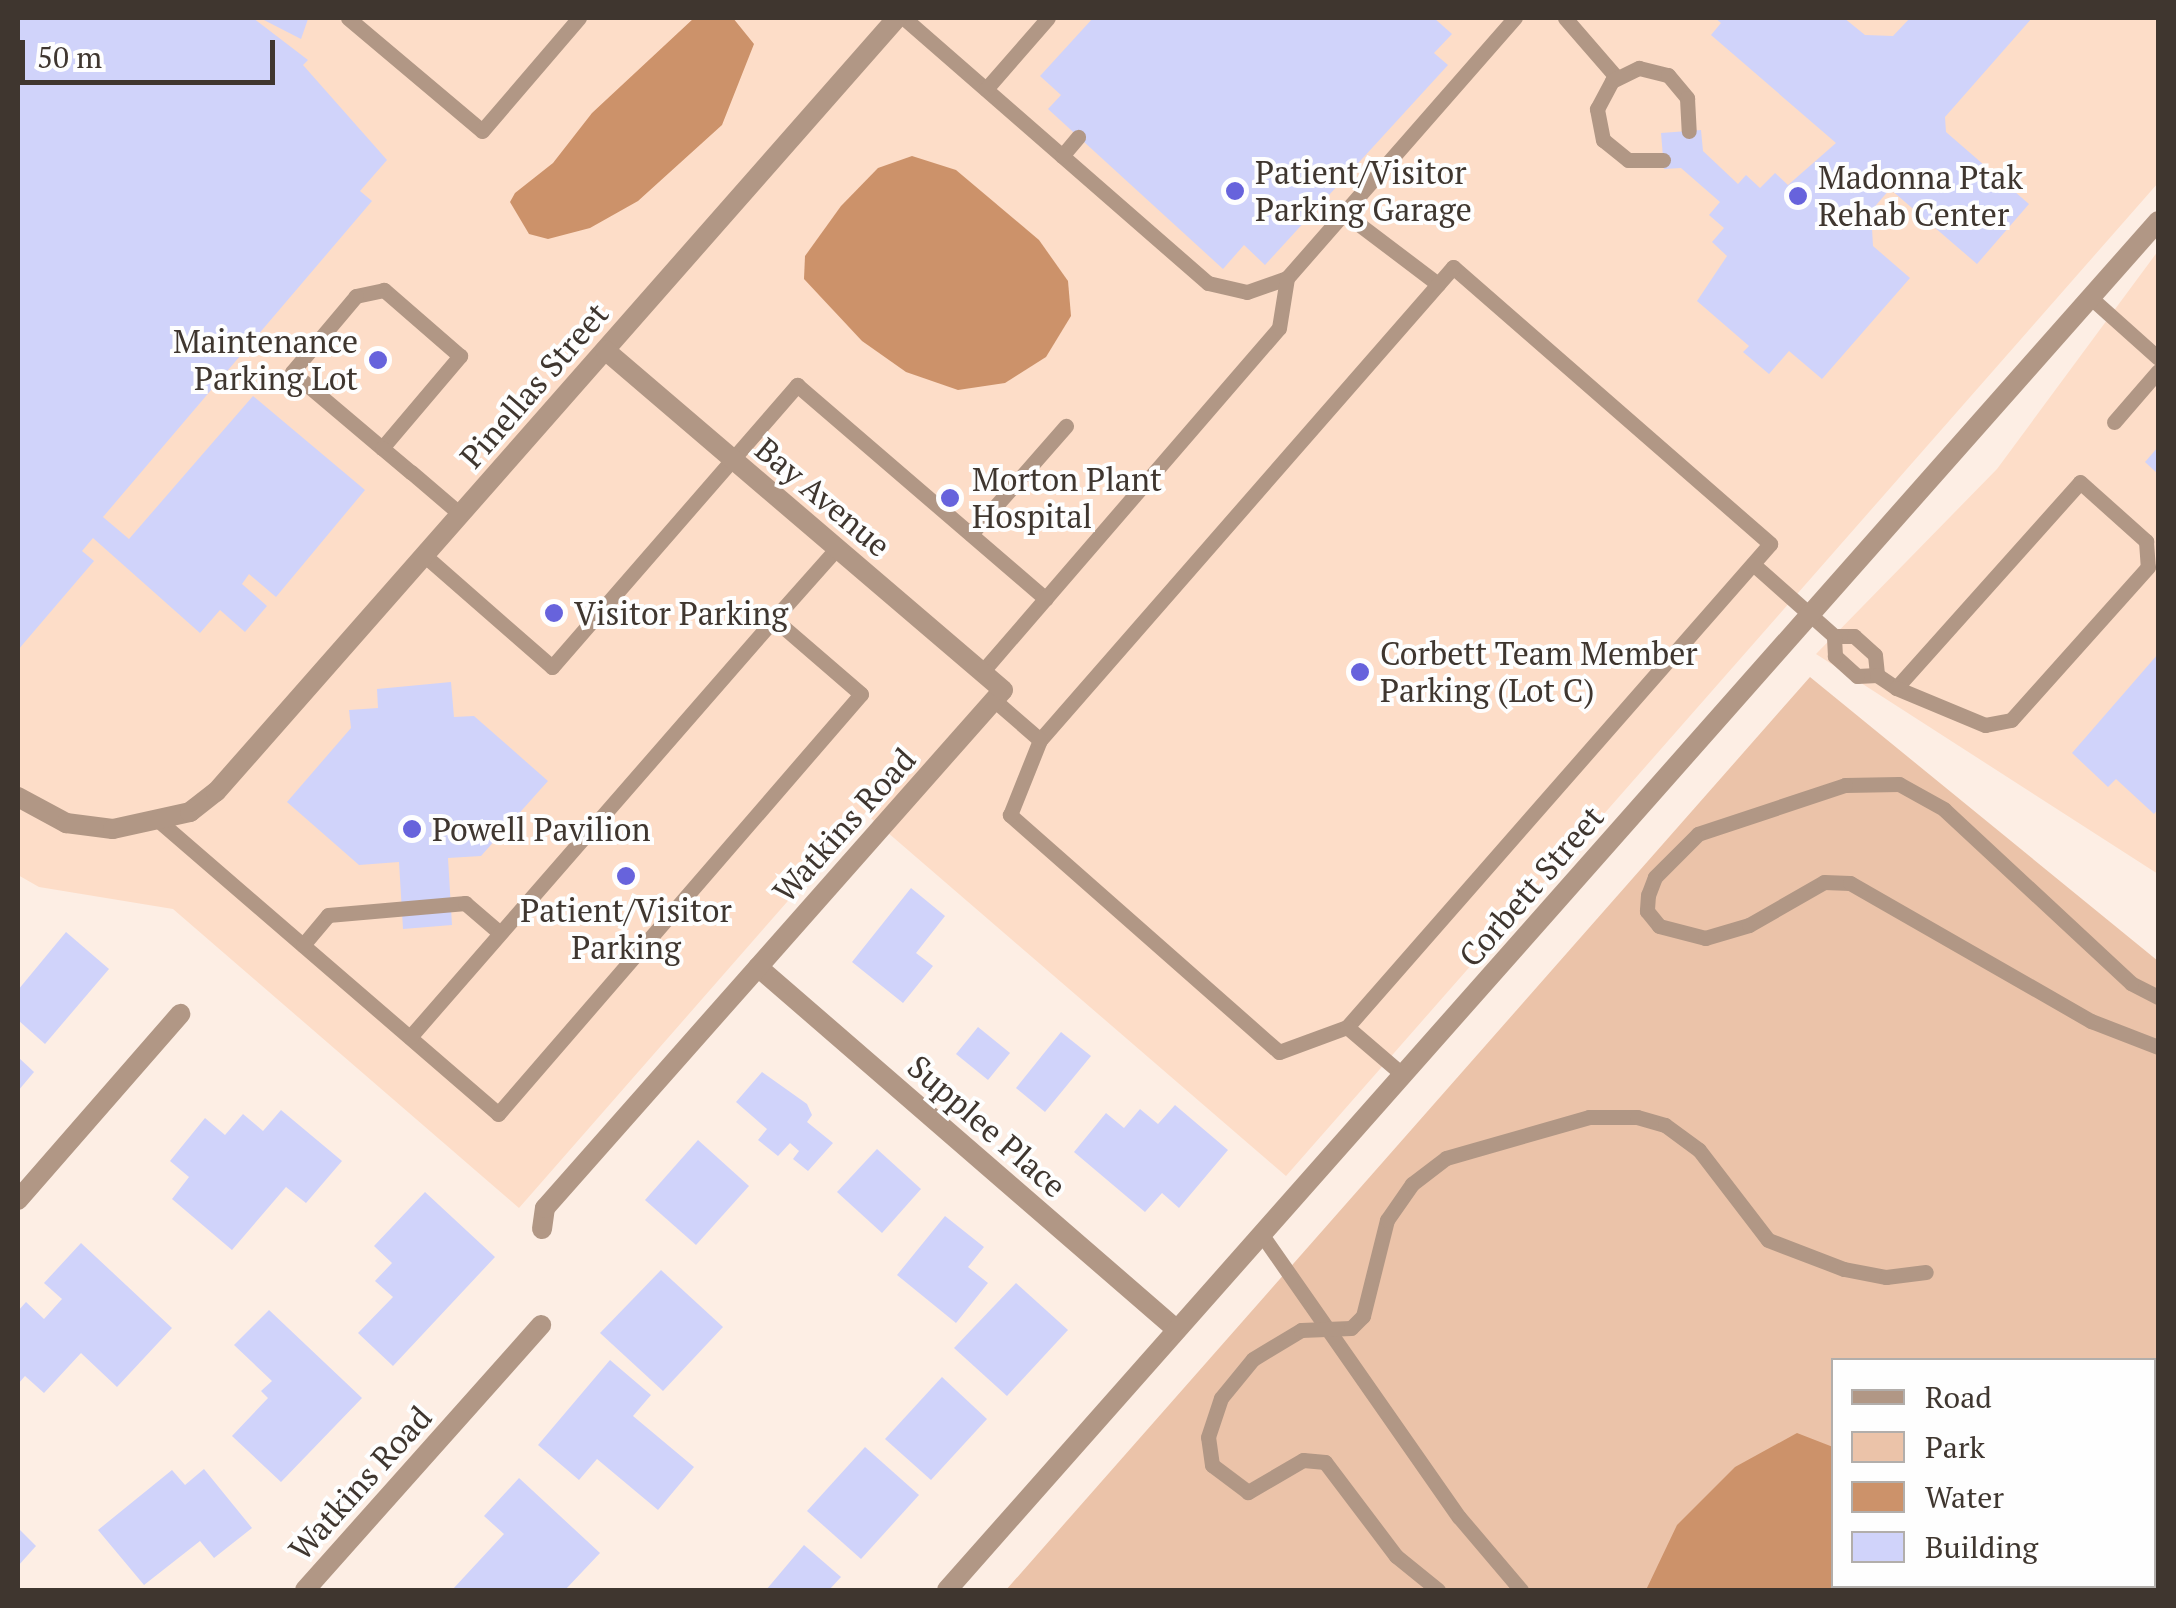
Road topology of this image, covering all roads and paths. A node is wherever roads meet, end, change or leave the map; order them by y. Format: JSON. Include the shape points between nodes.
{"nodes":[{"id":1,"x":348,"y":18,"type":"edge"},
{"id":2,"x":578,"y":18,"type":"edge"},
{"id":3,"x":1048,"y":18,"type":"edge"},
{"id":4,"x":1515,"y":18,"type":"edge"},
{"id":5,"x":1566,"y":18,"type":"edge"},
{"id":6,"x":890,"y":20,"type":"edge"},
{"id":7,"x":1617,"y":78,"type":"junction"},
{"id":8,"x":986,"y":89,"type":"junction"},
{"id":9,"x":1689,"y":131,"type":"dead end"},
{"id":10,"x":1078,"y":137,"type":"dead end"},
{"id":11,"x":1062,"y":156,"type":"junction"},
{"id":12,"x":1663,"y":160,"type":"dead end"},
{"id":13,"x":1344,"y":213,"type":"junction"},
{"id":14,"x":2158,"y":221,"type":"edge"},
{"id":15,"x":1287,"y":278,"type":"junction"},
{"id":16,"x":1438,"y":284,"type":"junction"},
{"id":17,"x":2091,"y":298,"type":"junction"},
{"id":18,"x":605,"y":350,"type":"junction"},
{"id":19,"x":2158,"y":358,"type":"edge"},
{"id":20,"x":2158,"y":371,"type":"edge"},
{"id":21,"x":2114,"y":422,"type":"dead end"},
{"id":22,"x":1066,"y":426,"type":"dead end"},
{"id":23,"x":382,"y":448,"type":"junction"},
{"id":24,"x":733,"y":460,"type":"junction"},
{"id":25,"x":460,"y":514,"type":"junction"},
{"id":26,"x":971,"y":534,"type":"junction"},
{"id":27,"x":837,"y":548,"type":"junction"},
{"id":28,"x":424,"y":556,"type":"junction"},
{"id":29,"x":1753,"y":564,"type":"junction"},
{"id":30,"x":1046,"y":598,"type":"junction"},
{"id":31,"x":1810,"y":614,"type":"junction"},
{"id":32,"x":774,"y":620,"type":"junction"},
{"id":33,"x":1834,"y":636,"type":"junction"},
{"id":34,"x":982,"y":672,"type":"junction"},
{"id":35,"x":1877,"y":675,"type":"junction"},
{"id":36,"x":1896,"y":688,"type":"junction"},
{"id":37,"x":998,"y":695,"type":"junction"},
{"id":38,"x":1040,"y":740,"type":"junction"},
{"id":39,"x":18,"y":797,"type":"edge"},
{"id":40,"x":160,"y":821,"type":"junction"},
{"id":41,"x":500,"y":934,"type":"junction"},
{"id":42,"x":303,"y":945,"type":"junction"},
{"id":43,"x":758,"y":968,"type":"junction"},
{"id":44,"x":2158,"y":997,"type":"edge"},
{"id":45,"x":180,"y":1014,"type":"dead end"},
{"id":46,"x":1348,"y":1028,"type":"junction"},
{"id":47,"x":410,"y":1037,"type":"junction"},
{"id":48,"x":2158,"y":1047,"type":"edge"},
{"id":49,"x":1404,"y":1076,"type":"junction"},
{"id":50,"x":18,"y":1200,"type":"edge"},
{"id":51,"x":542,"y":1228,"type":"dead end"},
{"id":52,"x":1262,"y":1236,"type":"junction"},
{"id":53,"x":1926,"y":1272,"type":"dead end"},
{"id":54,"x":540,"y":1325,"type":"dead end"},
{"id":55,"x":1177,"y":1330,"type":"junction"},
{"id":56,"x":1327,"y":1330,"type":"junction"},
{"id":57,"x":305,"y":1590,"type":"edge"},
{"id":58,"x":947,"y":1590,"type":"edge"},
{"id":59,"x":1438,"y":1590,"type":"edge"},
{"id":60,"x":1522,"y":1590,"type":"edge"}],
"edges":[{"from":1,"to":2,"type":"lane","via":[[482,131]]},
{"from":3,"to":8,"type":"lane"},
{"from":4,"to":13,"type":"lane"},
{"from":5,"to":7,"type":"lane"},
{"from":6,"to":8,"type":"lane"},
{"from":6,"to":18,"type":"street","name":"Pinellas Street"},
{"from":7,"to":9,"type":"lane","via":[[1639,68],[1668,76],[1687,98]]},
{"from":7,"to":12,"type":"lane","via":[[1597,109],[1603,140],[1628,160]]},
{"from":8,"to":11,"type":"lane"},
{"from":10,"to":11,"type":"lane"},
{"from":11,"to":15,"type":"lane","via":[[1208,284],[1247,292]]},
{"from":13,"to":15,"type":"lane"},
{"from":13,"to":16,"type":"lane"},
{"from":14,"to":17,"type":"street","name":"Corbett Street"},
{"from":15,"to":30,"type":"lane","via":[[1279,328]]},
{"from":16,"to":29,"type":"lane","via":[[1453,268],[1770,544]]},
{"from":16,"to":38,"type":"lane"},
{"from":17,"to":19,"type":"lane"},
{"from":17,"to":31,"type":"street","name":"Corbett Street"},
{"from":18,"to":24,"type":"street","name":"Bay Avenue"},
{"from":18,"to":25,"type":"street","name":"Pinellas Street"},
{"from":20,"to":21,"type":"lane"},
{"from":22,"to":26,"type":"lane"},
{"from":23,"to":23,"type":"lane","via":[[292,372],[356,296],[384,290],[460,356]]},
{"from":23,"to":25,"type":"lane"},
{"from":24,"to":26,"type":"lane","via":[[797,385]]},
{"from":24,"to":27,"type":"street","name":"Bay Avenue"},
{"from":24,"to":28,"type":"lane","via":[[552,667]]},
{"from":25,"to":28,"type":"street","name":"Pinellas Street"},
{"from":26,"to":30,"type":"lane"},
{"from":27,"to":32,"type":"lane"},
{"from":27,"to":34,"type":"street","name":"Bay Avenue"},
{"from":28,"to":40,"type":"street","name":"Pinellas Street","via":[[216,792],[190,812]]},
{"from":29,"to":31,"type":"lane"},
{"from":29,"to":46,"type":"lane"},
{"from":30,"to":34,"type":"lane"},
{"from":31,"to":33,"type":"lane"},
{"from":31,"to":49,"type":"street","name":"Corbett Street"},
{"from":32,"to":41,"type":"lane"},
{"from":32,"to":47,"type":"lane","via":[[861,694],[498,1114]]},
{"from":33,"to":35,"type":"lane","via":[[1854,636],[1876,655]]},
{"from":33,"to":35,"type":"lane","via":[[1835,656],[1858,676]]},
{"from":34,"to":37,"type":"street","name":"Bay Avenue"},
{"from":35,"to":36,"type":"lane"},
{"from":36,"to":36,"type":"lane","via":[[2080,482],[2146,541],[2148,567],[2011,720],[1985,725]]},
{"from":37,"to":38,"type":"lane"},
{"from":37,"to":43,"type":"street","name":"Watkins Road"},
{"from":38,"to":46,"type":"lane","via":[[1010,815],[1280,1052]]},
{"from":39,"to":40,"type":"street","name":"Pinellas Street","via":[[66,823],[113,830]]},
{"from":40,"to":42,"type":"lane"},
{"from":41,"to":42,"type":"lane","via":[[466,903],[328,916]]},
{"from":41,"to":47,"type":"lane"},
{"from":42,"to":47,"type":"lane"},
{"from":43,"to":51,"type":"street","name":"Watkins Road","via":[[545,1208]]},
{"from":43,"to":55,"type":"street","name":"Supplee Place"},
{"from":44,"to":48,"type":"lane","via":[[2132,983],[1944,809],[1899,784],[1846,785],[1698,834],[1654,877],[1648,895],[1647,911],[1659,926],[1706,938],[1748,925],[1824,882],[1850,882],[2091,1021]]},
{"from":45,"to":50,"type":"street"},
{"from":46,"to":49,"type":"lane"},
{"from":49,"to":52,"type":"street","name":"Corbett Street"},
{"from":52,"to":55,"type":"street","name":"Corbett Street"},
{"from":52,"to":56,"type":"lane"},
{"from":53,"to":56,"type":"lane","via":[[1886,1277],[1844,1269],[1768,1240],[1699,1150],[1665,1126],[1637,1117],[1589,1117],[1446,1158],[1412,1184],[1387,1220],[1363,1316],[1350,1328]]},
{"from":54,"to":57,"type":"street","name":"Watkins Road"},
{"from":55,"to":58,"type":"street","name":"Corbett Street"},
{"from":56,"to":59,"type":"lane","via":[[1301,1330],[1253,1359],[1220,1398],[1208,1436],[1212,1465],[1248,1492],[1303,1460],[1325,1462],[1396,1556]]},
{"from":56,"to":60,"type":"lane","via":[[1458,1517]]}]}
